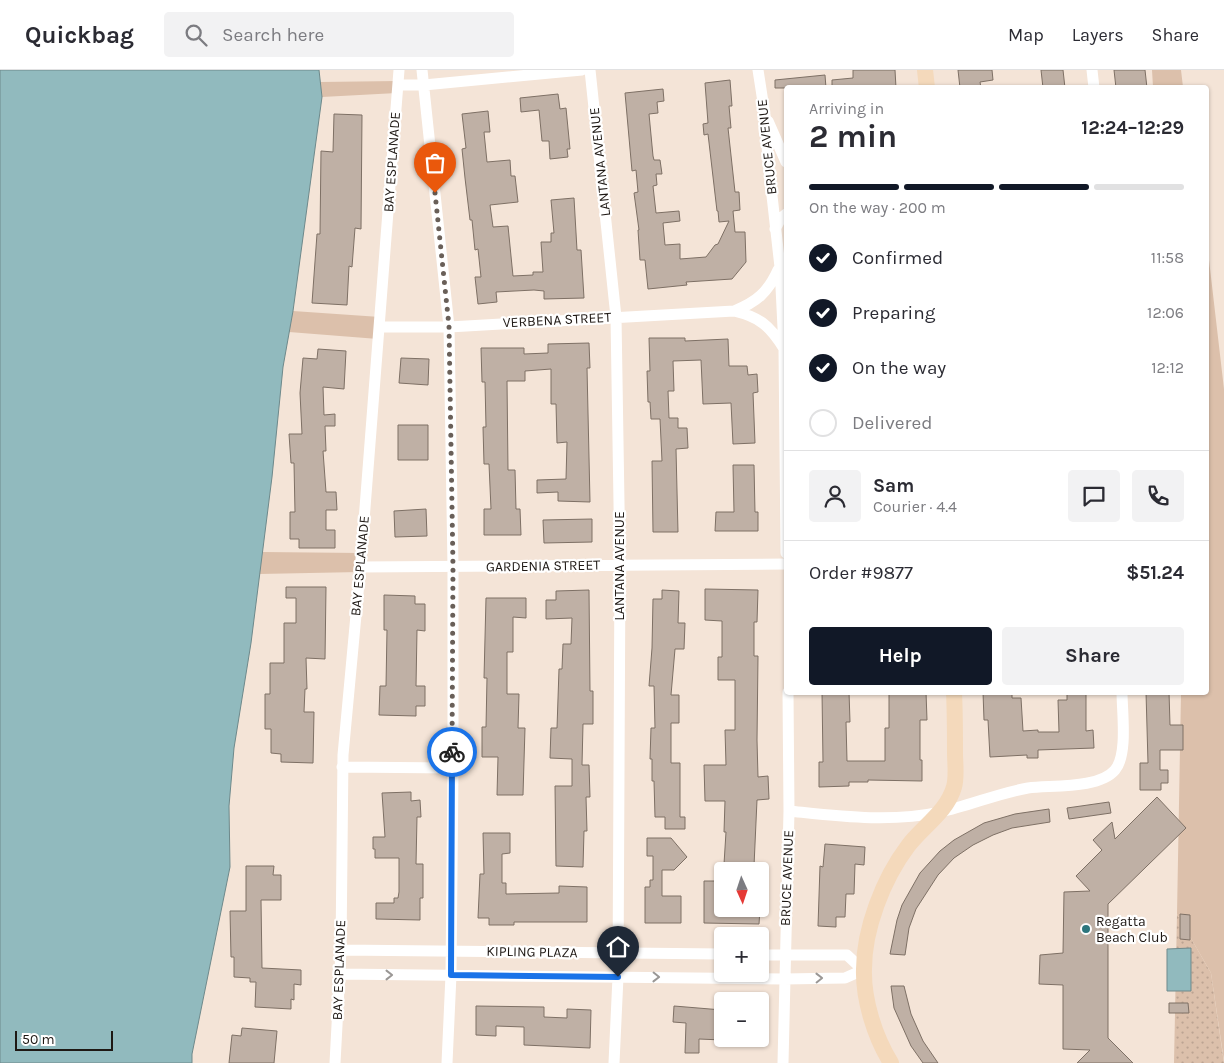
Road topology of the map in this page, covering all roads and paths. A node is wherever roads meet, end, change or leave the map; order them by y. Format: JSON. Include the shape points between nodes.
{"nodes":[{"id":1,"x":399,"y":70,"type":"edge"},
{"id":2,"x":422,"y":70,"type":"edge"},
{"id":3,"x":582,"y":70,"type":"edge"},
{"id":4,"x":590,"y":70,"type":"edge"},
{"id":5,"x":758,"y":70,"type":"edge"},
{"id":6,"x":925,"y":70,"type":"edge"},
{"id":7,"x":1092,"y":70,"type":"edge"},
{"id":8,"x":398,"y":85,"type":"junction"},
{"id":9,"x":424,"y":85,"type":"junction"},
{"id":10,"x":926,"y":85,"type":"edge"},
{"id":11,"x":1094,"y":85,"type":"edge"},
{"id":12,"x":765,"y":115,"type":"junction"},
{"id":13,"x":784,"y":158,"type":"edge"},
{"id":14,"x":784,"y":216,"type":"edge"},
{"id":15,"x":775,"y":229,"type":"junction"},
{"id":16,"x":780,"y":267,"type":"junction"},
{"id":17,"x":734,"y":311,"type":"junction"},
{"id":18,"x":616,"y":317,"type":"junction"},
{"id":19,"x":449,"y":326,"type":"junction"},
{"id":20,"x":380,"y":327,"type":"junction"},
{"id":21,"x":784,"y":348,"type":"joint"},
{"id":22,"x":784,"y":564,"type":"edge"},
{"id":23,"x":620,"y":565,"type":"junction"},
{"id":24,"x":360,"y":567,"type":"junction"},
{"id":25,"x":453,"y":567,"type":"junction"},
{"id":26,"x":788,"y":695,"type":"edge"},
{"id":27,"x":954,"y":695,"type":"edge"},
{"id":28,"x":1122,"y":695,"type":"edge"},
{"id":29,"x":342,"y":767,"type":"junction"},
{"id":30,"x":453,"y":768,"type":"junction"},
{"id":31,"x":788,"y":811,"type":"junction"},
{"id":32,"x":939,"y":812,"type":"junction"},
{"id":33,"x":341,"y":950,"type":"junction"},
{"id":34,"x":451,"y":951,"type":"junction"},
{"id":35,"x":618,"y":953,"type":"junction"},
{"id":36,"x":714,"y":954,"type":"edge"},
{"id":37,"x":769,"y":955,"type":"edge"},
{"id":38,"x":784,"y":955,"type":"junction"},
{"id":39,"x":864,"y":970,"type":"junction"},
{"id":40,"x":340,"y":974,"type":"junction"},
{"id":41,"x":451,"y":975,"type":"junction"},
{"id":42,"x":618,"y":977,"type":"junction"},
{"id":43,"x":784,"y":979,"type":"junction"},
{"id":44,"x":335,"y":1063,"type":"edge"},
{"id":45,"x":447,"y":1063,"type":"edge"},
{"id":46,"x":614,"y":1063,"type":"edge"},
{"id":47,"x":782,"y":1063,"type":"edge"},
{"id":48,"x":891,"y":1063,"type":"edge"}],
"edges":[{"from":1,"to":8,"type":"street","name":"BAY ESPLANADE"},
{"from":2,"to":9,"type":"street"},
{"from":3,"to":9,"type":"street"},
{"from":4,"to":18,"type":"street","name":"LANTANA AVENUE"},
{"from":5,"to":12,"type":"street","name":"BRUCE AVENUE"},
{"from":6,"to":10,"type":"street"},
{"from":7,"to":11,"type":"street"},
{"from":8,"to":9,"type":"street"},
{"from":8,"to":20,"type":"street","name":"BAY ESPLANADE"},
{"from":9,"to":19,"type":"street"},
{"from":12,"to":13,"type":"street"},
{"from":12,"to":15,"type":"street","name":"BRUCE AVENUE"},
{"from":14,"to":15,"type":"street"},
{"from":15,"to":16,"type":"street","name":"BRUCE AVENUE"},
{"from":16,"to":17,"type":"street","name":"VERBENA STREET","via":[[772,284],[761,296]]},
{"from":16,"to":21,"type":"street","name":"BRUCE AVENUE"},
{"from":17,"to":18,"type":"street","name":"VERBENA STREET"},
{"from":17,"to":21,"type":"street","name":"VERBENA STREET","via":[[763,322]]},
{"from":18,"to":19,"type":"street","name":"VERBENA STREET"},
{"from":18,"to":23,"type":"street","name":"LANTANA AVENUE"},
{"from":19,"to":20,"type":"street","name":"VERBENA STREET"},
{"from":19,"to":25,"type":"street"},
{"from":20,"to":24,"type":"street","name":"BAY ESPLANADE"},
{"from":22,"to":23,"type":"street","name":"GARDENIA STREET"},
{"from":23,"to":25,"type":"street","name":"GARDENIA STREET"},
{"from":23,"to":35,"type":"street","name":"LANTANA AVENUE"},
{"from":24,"to":25,"type":"street","name":"GARDENIA STREET"},
{"from":24,"to":29,"type":"street","name":"BAY ESPLANADE"},
{"from":25,"to":30,"type":"street"},
{"from":26,"to":31,"type":"street","name":"BRUCE AVENUE"},
{"from":27,"to":32,"type":"street","via":[[956,771],[949,799]]},
{"from":28,"to":32,"type":"street","via":[[1121,762],[1108,778],[1026,789]]},
{"from":29,"to":30,"type":"street"},
{"from":29,"to":33,"type":"street","name":"BAY ESPLANADE"},
{"from":30,"to":34,"type":"street"},
{"from":31,"to":32,"type":"street","via":[[854,818]]},
{"from":31,"to":38,"type":"street","name":"BRUCE AVENUE"},
{"from":32,"to":39,"type":"street","via":[[924,826],[890,873],[870,926]]},
{"from":33,"to":34,"type":"street","name":"KIPLING PLAZA"},
{"from":33,"to":40,"type":"street","name":"BAY ESPLANADE"},
{"from":34,"to":35,"type":"street","name":"KIPLING PLAZA"},
{"from":34,"to":41,"type":"street"},
{"from":35,"to":36,"type":"street","name":"KIPLING PLAZA"},
{"from":35,"to":42,"type":"street","name":"LANTANA AVENUE"},
{"from":37,"to":38,"type":"street"},
{"from":38,"to":39,"type":"street","via":[[847,955]]},
{"from":38,"to":43,"type":"street","name":"BRUCE AVENUE"},
{"from":43,"to":39,"type":"street","name":"KIPLING PLAZA","one_way":true,"via":[[845,978]]},
{"from":39,"to":48,"type":"street","via":[[874,1029]]},
{"from":40,"to":41,"type":"street","name":"KIPLING PLAZA","one_way":true},
{"from":40,"to":44,"type":"street","name":"BAY ESPLANADE"},
{"from":41,"to":42,"type":"street","name":"KIPLING PLAZA"},
{"from":41,"to":45,"type":"street"},
{"from":42,"to":43,"type":"street","name":"KIPLING PLAZA","one_way":true},
{"from":42,"to":46,"type":"street","name":"LANTANA AVENUE"},
{"from":43,"to":47,"type":"street","name":"BRUCE AVENUE"}]}
